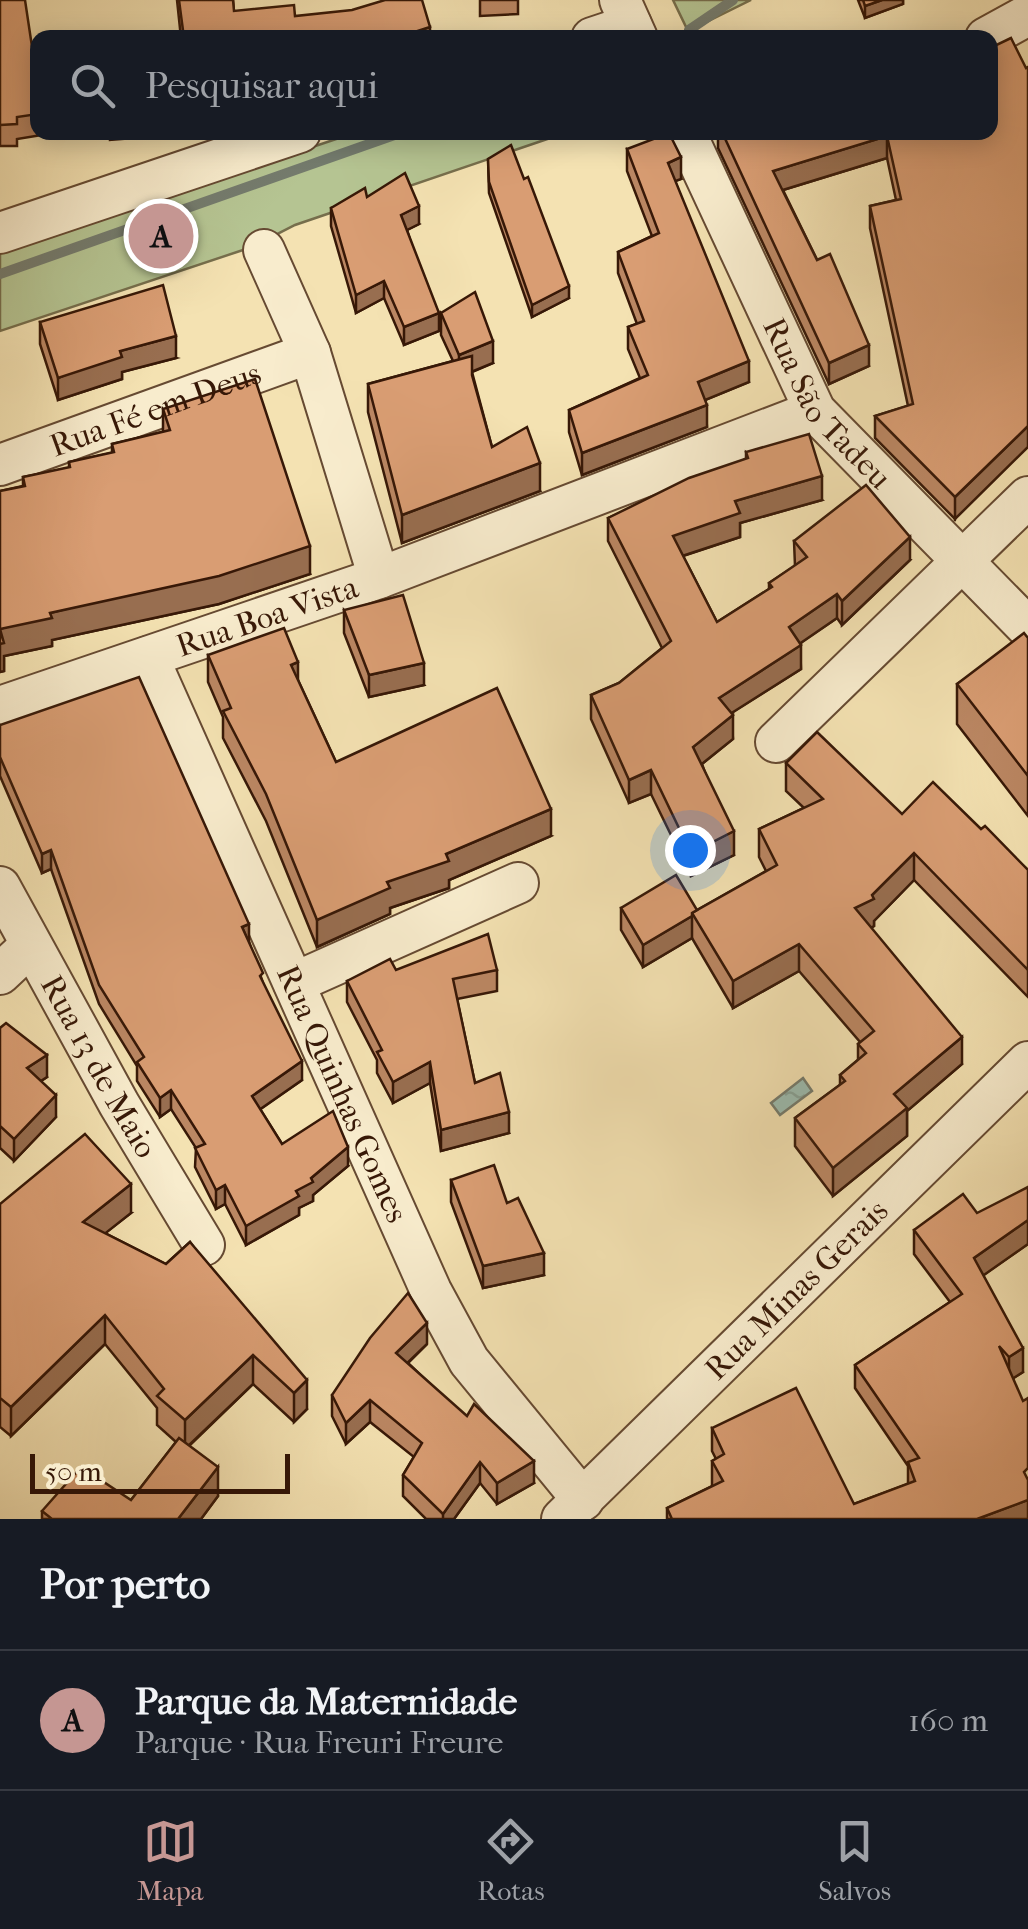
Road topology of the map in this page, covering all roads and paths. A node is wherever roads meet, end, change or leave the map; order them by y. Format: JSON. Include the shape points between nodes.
{"nodes":[{"id":1,"x":1028,"y":15,"type":"edge"},
{"id":2,"x":998,"y":31,"type":"edge"},
{"id":3,"x":276,"y":140,"type":"edge"},
{"id":4,"x":690,"y":140,"type":"edge"},
{"id":5,"x":0,"y":233,"type":"edge"},
{"id":6,"x":264,"y":250,"type":"dead end"},
{"id":7,"x":310,"y":353,"type":"junction"},
{"id":8,"x":815,"y":411,"type":"junction"},
{"id":9,"x":0,"y":465,"type":"edge"},
{"id":10,"x":1028,"y":496,"type":"edge"},
{"id":11,"x":962,"y":564,"type":"junction"},
{"id":12,"x":379,"y":578,"type":"junction"},
{"id":13,"x":1028,"y":628,"type":"edge"},
{"id":14,"x":148,"y":657,"type":"junction"},
{"id":15,"x":0,"y":707,"type":"edge"},
{"id":16,"x":776,"y":742,"type":"dead end"},
{"id":17,"x":518,"y":883,"type":"dead end"},
{"id":18,"x":0,"y":886,"type":"edge"},
{"id":19,"x":30,"y":946,"type":"junction"},
{"id":20,"x":0,"y":974,"type":"edge"},
{"id":21,"x":294,"y":983,"type":"junction"},
{"id":22,"x":1028,"y":1062,"type":"edge"},
{"id":23,"x":204,"y":1245,"type":"dead end"},
{"id":24,"x":572,"y":1510,"type":"edge"}],
"edges":[{"from":1,"to":2,"type":"street"},
{"from":3,"to":5,"type":"street"},
{"from":4,"to":8,"type":"street","name":"Rua São Tadeu"},
{"from":6,"to":7,"type":"street"},
{"from":7,"to":9,"type":"street","name":"Rua Fé em Deus"},
{"from":7,"to":12,"type":"street"},
{"from":8,"to":11,"type":"street","name":"Rua São Tadeu"},
{"from":8,"to":12,"type":"street","name":"Rua Boa Vista"},
{"from":10,"to":11,"type":"street"},
{"from":11,"to":13,"type":"street","name":"Rua São Tadeu"},
{"from":11,"to":16,"type":"street"},
{"from":12,"to":14,"type":"street","name":"Rua Boa Vista"},
{"from":14,"to":15,"type":"street","name":"Rua Boa Vista"},
{"from":14,"to":21,"type":"street","name":"Rua Quinhas Gomes"},
{"from":17,"to":21,"type":"street"},
{"from":18,"to":19,"type":"street","name":"Rua 13 de Maio"},
{"from":19,"to":20,"type":"street"},
{"from":19,"to":23,"type":"street","name":"Rua 13 de Maio"},
{"from":21,"to":24,"type":"street","name":"Rua Quinhas Gomes","via":[[431,1291],[470,1361]]},
{"from":22,"to":24,"type":"street","name":"Rua Minas Gerais"}]}
